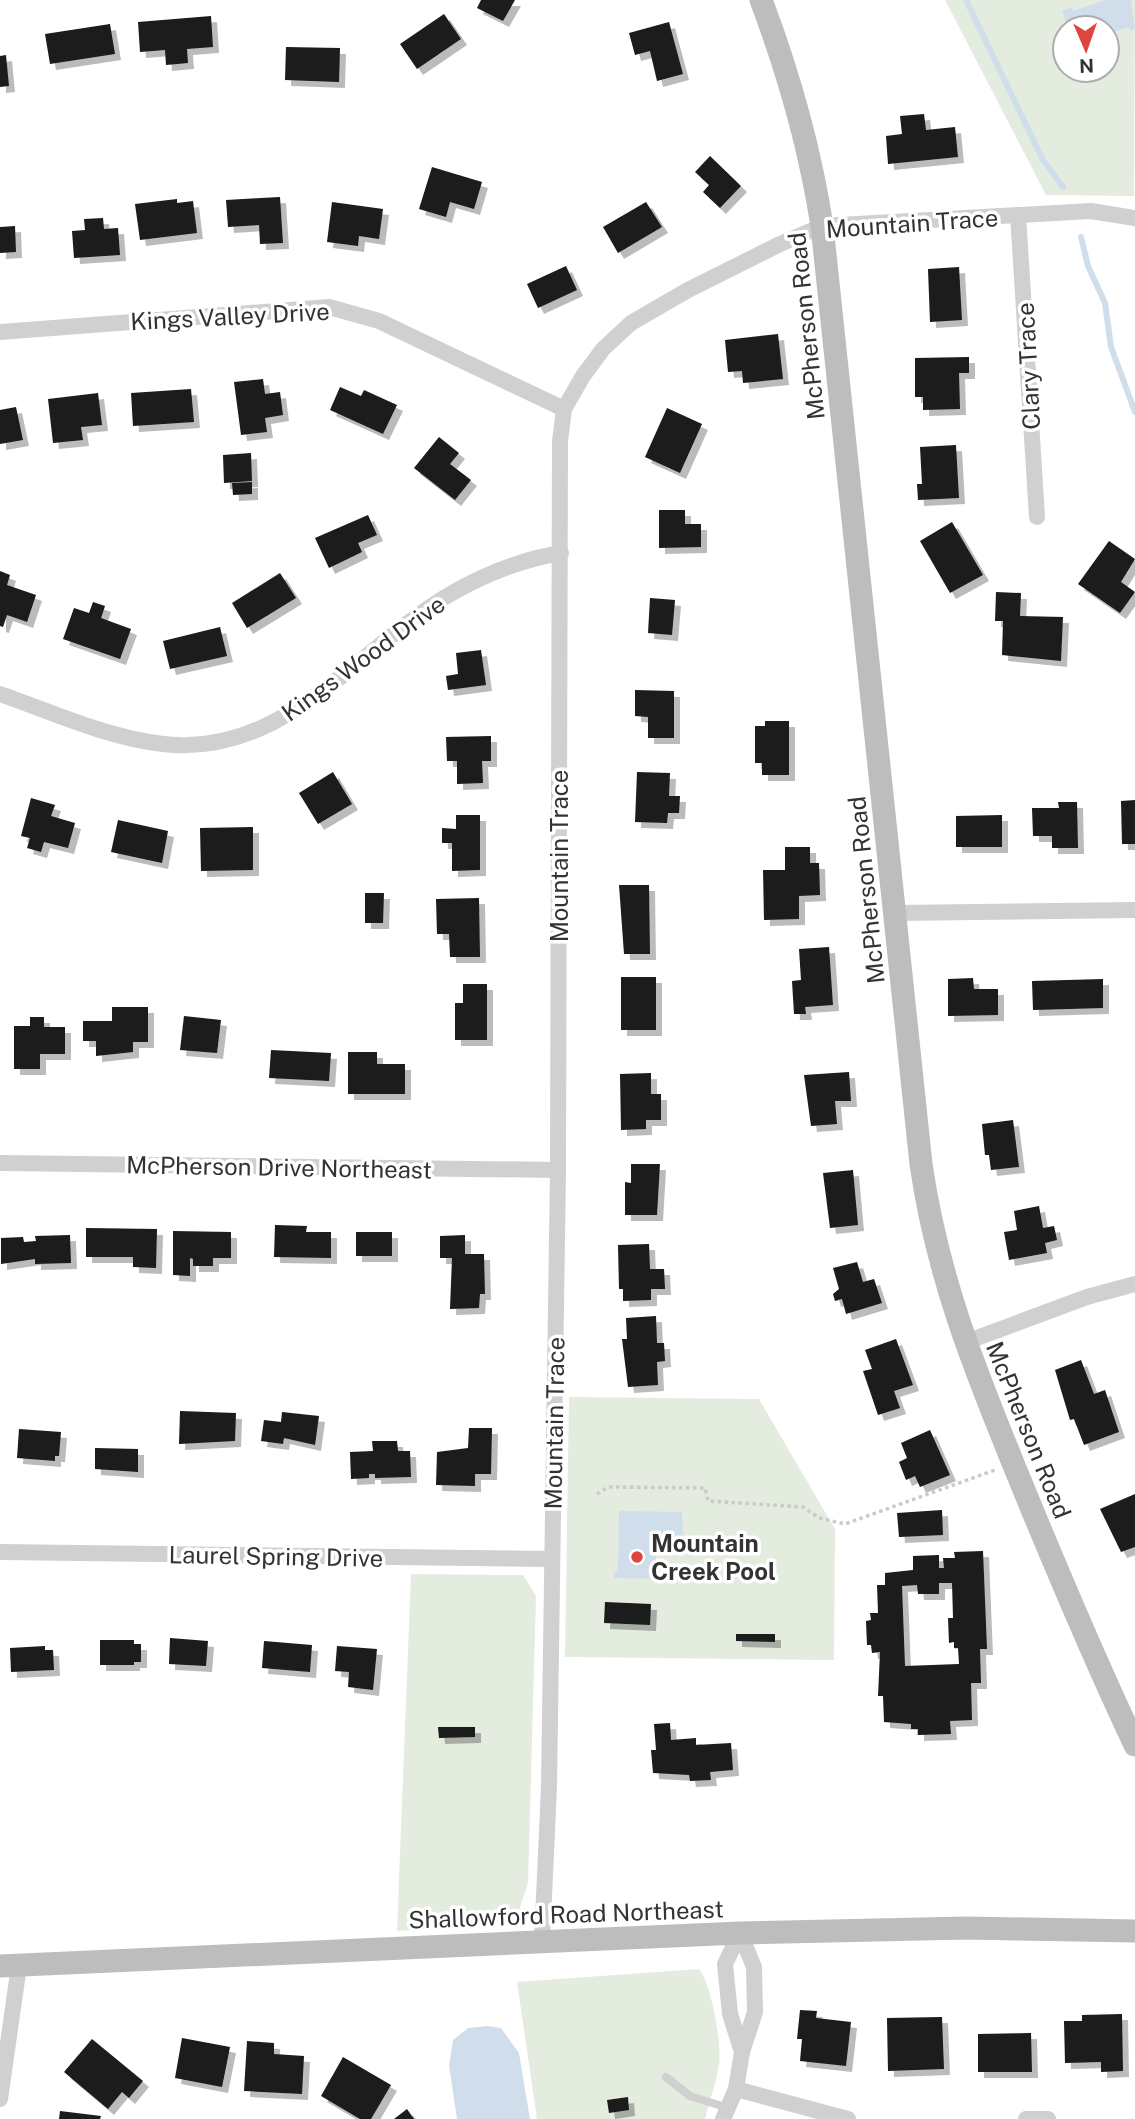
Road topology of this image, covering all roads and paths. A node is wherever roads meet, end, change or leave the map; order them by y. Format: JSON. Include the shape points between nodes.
{"nodes":[{"id":1,"x":761,"y":0,"type":"edge"},
{"id":2,"x":1018,"y":215,"type":"junction"},
{"id":3,"x":1135,"y":218,"type":"edge"},
{"id":4,"x":822,"y":226,"type":"junction"},
{"id":5,"x":0,"y":332,"type":"edge"},
{"id":6,"x":564,"y":409,"type":"junction"},
{"id":7,"x":1037,"y":517,"type":"dead end"},
{"id":8,"x":561,"y":553,"type":"junction"},
{"id":9,"x":0,"y":694,"type":"edge"},
{"id":10,"x":1135,"y":910,"type":"edge"},
{"id":11,"x":895,"y":914,"type":"junction"},
{"id":12,"x":0,"y":1163,"type":"edge"},
{"id":13,"x":558,"y":1170,"type":"junction"},
{"id":14,"x":1135,"y":1284,"type":"edge"},
{"id":15,"x":966,"y":1342,"type":"junction"},
{"id":16,"x":1013,"y":1464,"type":"junction"},
{"id":17,"x":597,"y":1494,"type":"dead end"},
{"id":18,"x":0,"y":1552,"type":"edge"},
{"id":19,"x":551,"y":1559,"type":"junction"},
{"id":20,"x":1135,"y":1745,"type":"edge"},
{"id":21,"x":1135,"y":1931,"type":"edge"},
{"id":22,"x":740,"y":1933,"type":"junction"},
{"id":23,"x":542,"y":1941,"type":"junction"},
{"id":24,"x":10,"y":1966,"type":"edge"},
{"id":25,"x":742,"y":2052,"type":"junction"},
{"id":26,"x":666,"y":2077,"type":"dead end"},
{"id":27,"x":736,"y":2089,"type":"junction"},
{"id":28,"x":0,"y":2099,"type":"edge"},
{"id":29,"x":726,"y":2113,"type":"edge"},
{"id":30,"x":848,"y":2119,"type":"edge"},
{"id":31,"x":1026,"y":2119,"type":"edge"},
{"id":32,"x":1048,"y":2119,"type":"edge"}],
"edges":[{"from":1,"to":4,"type":"street","name":"McPherson Road","via":[[813,167]]},
{"from":2,"to":3,"type":"street","name":"Mountain Trace","via":[[1091,211]]},
{"from":2,"to":4,"type":"street","name":"Mountain Trace"},
{"from":2,"to":7,"type":"street","name":"Clary Trace"},
{"from":4,"to":6,"type":"street","name":"Mountain Trace","via":[[688,290],[631,323],[603,349]]},
{"from":4,"to":11,"type":"street","name":"McPherson Road"},
{"from":5,"to":6,"type":"street","name":"Kings Valley Drive","via":[[330,307],[379,321]]},
{"from":6,"to":8,"type":"street","name":"Mountain Trace"},
{"from":8,"to":9,"type":"street","name":"Kings Wood Drive","via":[[510,563],[446,597],[293,713],[229,740],[196,746],[151,742]]},
{"from":8,"to":13,"type":"street","name":"Mountain Trace"},
{"from":10,"to":11,"type":"street"},
{"from":11,"to":15,"type":"street","name":"McPherson Road","via":[[928,1210],[936,1253]]},
{"from":12,"to":13,"type":"street","name":"McPherson Drive Northeast"},
{"from":13,"to":19,"type":"street","name":"Mountain Trace"},
{"from":14,"to":15,"type":"street"},
{"from":15,"to":16,"type":"street","name":"McPherson Road"},
{"from":16,"to":17,"type":"path","via":[[845,1524],[819,1518],[803,1507],[708,1502],[705,1488],[608,1487]]},
{"from":16,"to":20,"type":"street","name":"McPherson Road"},
{"from":18,"to":19,"type":"street","name":"Laurel Spring Drive"},
{"from":19,"to":23,"type":"street","name":"Mountain Trace"},
{"from":21,"to":22,"type":"street","name":"Shallowford Road Northeast","via":[[967,1928]]},
{"from":22,"to":23,"type":"street","name":"Shallowford Road Northeast"},
{"from":22,"to":25,"type":"street","via":[[754,1966],[755,2012]]},
{"from":22,"to":25,"type":"street","via":[[725,1964],[730,2014]]},
{"from":23,"to":24,"type":"street","name":"Shallowford Road Northeast"},
{"from":24,"to":28,"type":"street"},
{"from":25,"to":27,"type":"street"},
{"from":26,"to":29,"type":"lane","via":[[690,2096]]},
{"from":27,"to":29,"type":"street"},
{"from":27,"to":30,"type":"street"},
{"from":31,"to":32,"type":"street"}]}
